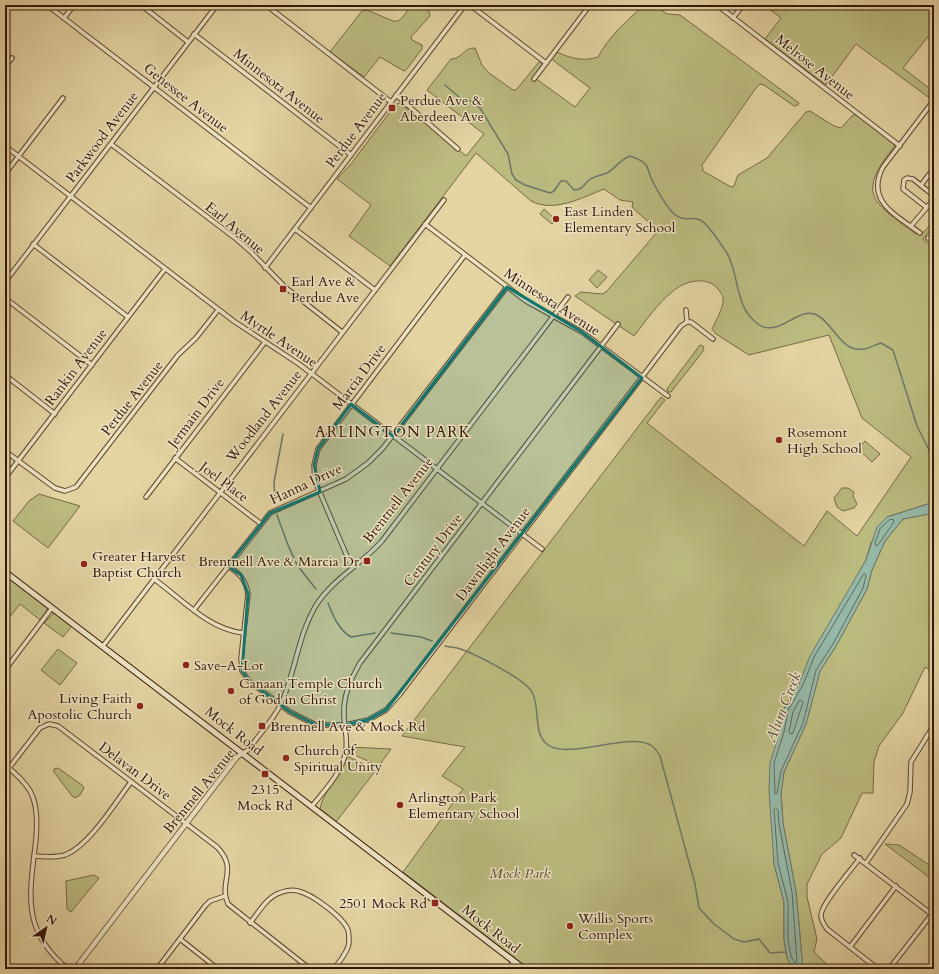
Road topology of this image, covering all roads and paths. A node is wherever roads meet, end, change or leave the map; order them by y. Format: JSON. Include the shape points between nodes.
{"nodes":[{"id":1,"x":47,"y":5,"type":"edge"},
{"id":2,"x":74,"y":5,"type":"edge"},
{"id":3,"x":140,"y":5,"type":"edge"},
{"id":4,"x":217,"y":5,"type":"edge"},
{"id":5,"x":266,"y":5,"type":"edge"},
{"id":6,"x":464,"y":5,"type":"edge"},
{"id":7,"x":470,"y":5,"type":"edge"},
{"id":8,"x":590,"y":5,"type":"edge"},
{"id":9,"x":717,"y":5,"type":"edge"},
{"id":10,"x":743,"y":5,"type":"edge"},
{"id":11,"x":64,"y":18,"type":"junction"},
{"id":12,"x":733,"y":18,"type":"junction"},
{"id":13,"x":194,"y":34,"type":"junction"},
{"id":14,"x":188,"y":42,"type":"junction"},
{"id":15,"x":12,"y":58,"type":"dead end"},
{"id":16,"x":546,"y":63,"type":"junction"},
{"id":17,"x":5,"y":67,"type":"edge"},
{"id":18,"x":534,"y":79,"type":"dead end"},
{"id":19,"x":154,"y":87,"type":"junction"},
{"id":20,"x":396,"y":95,"type":"junction"},
{"id":21,"x":63,"y":98,"type":"dead end"},
{"id":22,"x":934,"y":100,"type":"edge"},
{"id":23,"x":391,"y":102,"type":"junction"},
{"id":24,"x":934,"y":139,"type":"edge"},
{"id":25,"x":111,"y":144,"type":"junction"},
{"id":26,"x":5,"y":146,"type":"edge"},
{"id":27,"x":900,"y":146,"type":"junction"},
{"id":28,"x":458,"y":148,"type":"dead end"},
{"id":29,"x":934,"y":150,"type":"edge"},
{"id":30,"x":351,"y":155,"type":"junction"},
{"id":31,"x":18,"y":156,"type":"junction"},
{"id":32,"x":934,"y":168,"type":"edge"},
{"id":33,"x":5,"y":174,"type":"edge"},
{"id":34,"x":922,"y":185,"type":"junction"},
{"id":35,"x":70,"y":196,"type":"junction"},
{"id":36,"x":444,"y":200,"type":"dead end"},
{"id":37,"x":926,"y":207,"type":"junction"},
{"id":38,"x":311,"y":208,"type":"junction"},
{"id":39,"x":425,"y":224,"type":"junction"},
{"id":40,"x":911,"y":226,"type":"junction"},
{"id":41,"x":295,"y":229,"type":"junction"},
{"id":42,"x":920,"y":233,"type":"dead end"},
{"id":43,"x":928,"y":238,"type":"dead end"},
{"id":44,"x":934,"y":240,"type":"edge"},
{"id":45,"x":33,"y":244,"type":"junction"},
{"id":46,"x":465,"y":255,"type":"junction"},
{"id":47,"x":265,"y":268,"type":"junction"},
{"id":48,"x":165,"y":269,"type":"junction"},
{"id":49,"x":5,"y":282,"type":"edge"},
{"id":50,"x":506,"y":287,"type":"junction"},
{"id":51,"x":375,"y":290,"type":"junction"},
{"id":52,"x":568,"y":297,"type":"dead end"},
{"id":53,"x":5,"y":298,"type":"edge"},
{"id":54,"x":218,"y":310,"type":"junction"},
{"id":55,"x":686,"y":310,"type":"dead end"},
{"id":56,"x":553,"y":316,"type":"junction"},
{"id":57,"x":128,"y":317,"type":"junction"},
{"id":58,"x":687,"y":322,"type":"junction"},
{"id":59,"x":618,"y":324,"type":"dead end"},
{"id":60,"x":342,"y":332,"type":"junction"},
{"id":61,"x":712,"y":339,"type":"dead end"},
{"id":62,"x":265,"y":342,"type":"junction"},
{"id":63,"x":601,"y":347,"type":"junction"},
{"id":64,"x":92,"y":365,"type":"junction"},
{"id":65,"x":311,"y":373,"type":"junction"},
{"id":66,"x":5,"y":375,"type":"edge"},
{"id":67,"x":642,"y":378,"type":"junction"},
{"id":68,"x":668,"y":396,"type":"dead end"},
{"id":69,"x":351,"y":404,"type":"junction"},
{"id":70,"x":55,"y":414,"type":"junction"},
{"id":71,"x":393,"y":436,"type":"junction"},
{"id":72,"x":5,"y":451,"type":"edge"},
{"id":73,"x":175,"y":458,"type":"junction"},
{"id":74,"x":18,"y":461,"type":"junction"},
{"id":75,"x":436,"y":469,"type":"junction"},
{"id":76,"x":5,"y":478,"type":"edge"},
{"id":77,"x":220,"y":492,"type":"junction"},
{"id":78,"x":320,"y":492,"type":"junction"},
{"id":79,"x":146,"y":497,"type":"dead end"},
{"id":80,"x":481,"y":503,"type":"junction"},
{"id":81,"x":260,"y":524,"type":"junction"},
{"id":82,"x":523,"y":534,"type":"junction"},
{"id":83,"x":542,"y":549,"type":"dead end"},
{"id":84,"x":228,"y":566,"type":"junction"},
{"id":85,"x":352,"y":568,"type":"junction"},
{"id":86,"x":5,"y":572,"type":"edge"},
{"id":87,"x":154,"y":579,"type":"junction"},
{"id":88,"x":52,"y":608,"type":"junction"},
{"id":89,"x":194,"y":610,"type":"junction"},
{"id":90,"x":243,"y":633,"type":"junction"},
{"id":91,"x":103,"y":646,"type":"junction"},
{"id":92,"x":5,"y":670,"type":"edge"},
{"id":93,"x":280,"y":705,"type":"junction"},
{"id":94,"x":345,"y":725,"type":"junction"},
{"id":95,"x":934,"y":725,"type":"edge"},
{"id":96,"x":243,"y":753,"type":"junction"},
{"id":97,"x":7,"y":767,"type":"edge"},
{"id":98,"x":131,"y":782,"type":"junction"},
{"id":99,"x":312,"y":806,"type":"junction"},
{"id":100,"x":186,"y":824,"type":"junction"},
{"id":101,"x":854,"y":855,"type":"dead end"},
{"id":102,"x":34,"y":856,"type":"junction"},
{"id":103,"x":860,"y":858,"type":"junction"},
{"id":104,"x":866,"y":863,"type":"junction"},
{"id":105,"x":896,"y":886,"type":"junction"},
{"id":106,"x":225,"y":896,"type":"junction"},
{"id":107,"x":933,"y":915,"type":"edge"},
{"id":108,"x":250,"y":923,"type":"junction"},
{"id":109,"x":180,"y":939,"type":"junction"},
{"id":110,"x":850,"y":947,"type":"junction"},
{"id":111,"x":514,"y":961,"type":"junction"},
{"id":112,"x":68,"y":969,"type":"edge"},
{"id":113,"x":75,"y":969,"type":"edge"},
{"id":114,"x":157,"y":969,"type":"edge"},
{"id":115,"x":218,"y":969,"type":"edge"},
{"id":116,"x":310,"y":969,"type":"edge"},
{"id":117,"x":334,"y":969,"type":"edge"},
{"id":118,"x":508,"y":969,"type":"edge"},
{"id":119,"x":524,"y":969,"type":"edge"},
{"id":120,"x":878,"y":969,"type":"edge"},
{"id":121,"x":889,"y":969,"type":"edge"}],
"edges":[{"from":1,"to":11,"type":"street","name":"Genessee Avenue"},
{"from":2,"to":11,"type":"street"},
{"from":3,"to":14,"type":"street"},
{"from":4,"to":13,"type":"street","name":"Parkwood Avenue"},
{"from":5,"to":23,"type":"street"},
{"from":6,"to":20,"type":"street","name":"Perdue Avenue"},
{"from":7,"to":16,"type":"street"},
{"from":8,"to":16,"type":"street"},
{"from":9,"to":12,"type":"street","name":"Melrose Avenue"},
{"from":10,"to":12,"type":"street"},
{"from":11,"to":19,"type":"street","name":"Genessee Avenue"},
{"from":12,"to":27,"type":"street","name":"Melrose Avenue"},
{"from":13,"to":14,"type":"street","name":"Parkwood Avenue"},
{"from":13,"to":30,"type":"street","name":"Minnesota Avenue"},
{"from":14,"to":19,"type":"street","name":"Parkwood Avenue"},
{"from":15,"to":17,"type":"street"},
{"from":16,"to":18,"type":"street"},
{"from":19,"to":25,"type":"street","name":"Parkwood Avenue"},
{"from":19,"to":38,"type":"street","name":"Genessee Avenue"},
{"from":20,"to":23,"type":"street","name":"Perdue Avenue"},
{"from":20,"to":28,"type":"street"},
{"from":21,"to":31,"type":"street"},
{"from":22,"to":27,"type":"street"},
{"from":23,"to":30,"type":"street","name":"Perdue Avenue"},
{"from":24,"to":29,"type":"street"},
{"from":25,"to":35,"type":"street","name":"Parkwood Avenue"},
{"from":25,"to":47,"type":"street","name":"Earl Avenue","via":[[235,238]]},
{"from":26,"to":31,"type":"street","name":"Myrtle Avenue"},
{"from":27,"to":40,"type":"street","via":[[883,167],[876,186],[879,198]]},
{"from":30,"to":38,"type":"street","name":"Perdue Avenue"},
{"from":31,"to":33,"type":"street"},
{"from":31,"to":35,"type":"street","name":"Myrtle Avenue"},
{"from":32,"to":34,"type":"street"},
{"from":34,"to":37,"type":"street","via":[[934,196],[934,200]]},
{"from":34,"to":37,"type":"street","via":[[910,177],[904,180],[902,186]]},
{"from":35,"to":45,"type":"street","name":"Parkwood Avenue"},
{"from":35,"to":48,"type":"street","name":"Myrtle Avenue"},
{"from":36,"to":39,"type":"street","name":"Woodland Avenue"},
{"from":37,"to":40,"type":"street"},
{"from":38,"to":41,"type":"street","name":"Perdue Avenue"},
{"from":39,"to":46,"type":"street","name":"Minnesota Avenue"},
{"from":39,"to":51,"type":"street","name":"Woodland Avenue"},
{"from":40,"to":42,"type":"street"},
{"from":41,"to":47,"type":"street","name":"Perdue Avenue"},
{"from":41,"to":51,"type":"street"},
{"from":43,"to":44,"type":"street"},
{"from":45,"to":49,"type":"street","name":"Parkwood Avenue"},
{"from":45,"to":57,"type":"street"},
{"from":46,"to":50,"type":"street","name":"Minnesota Avenue"},
{"from":46,"to":69,"type":"street","name":"Marcia Drive"},
{"from":47,"to":60,"type":"street","name":"Earl Avenue"},
{"from":48,"to":54,"type":"street","name":"Myrtle Avenue"},
{"from":48,"to":57,"type":"street","name":"Rankin Avenue"},
{"from":50,"to":56,"type":"street","name":"Minnesota Avenue"},
{"from":50,"to":71,"type":"street","name":"Hanna Drive"},
{"from":51,"to":60,"type":"street","name":"Woodland Avenue"},
{"from":52,"to":56,"type":"street","name":"Brentnell Avenue"},
{"from":53,"to":64,"type":"street"},
{"from":54,"to":62,"type":"street","name":"Myrtle Avenue"},
{"from":54,"to":74,"type":"street","name":"Perdue Avenue","via":[[196,338],[178,355],[81,482],[71,489],[58,490]]},
{"from":55,"to":58,"type":"street"},
{"from":56,"to":63,"type":"street","name":"Minnesota Avenue","via":[[582,332]]},
{"from":56,"to":75,"type":"street","name":"Brentnell Avenue"},
{"from":57,"to":64,"type":"street","name":"Rankin Avenue"},
{"from":58,"to":61,"type":"street","via":[[691,322]]},
{"from":58,"to":67,"type":"street","name":"Dawnlight Avenue","via":[[681,326]]},
{"from":59,"to":63,"type":"street","name":"Century Drive"},
{"from":60,"to":65,"type":"street","name":"Woodland Avenue"},
{"from":62,"to":65,"type":"street","name":"Myrtle Avenue"},
{"from":62,"to":73,"type":"street","name":"Jermain Drive"},
{"from":63,"to":67,"type":"street","name":"Minnesota Avenue"},
{"from":63,"to":80,"type":"street","name":"Century Drive"},
{"from":64,"to":70,"type":"street","name":"Rankin Avenue"},
{"from":65,"to":69,"type":"street","name":"Myrtle Avenue"},
{"from":65,"to":77,"type":"street","name":"Woodland Avenue"},
{"from":66,"to":70,"type":"street"},
{"from":67,"to":68,"type":"street","name":"Minnesota Avenue"},
{"from":67,"to":82,"type":"street","name":"Dawnlight Avenue"},
{"from":69,"to":71,"type":"street","name":"Myrtle Avenue"},
{"from":69,"to":78,"type":"street","name":"Marcia Drive","via":[[318,449],[314,465],[315,481]]},
{"from":70,"to":74,"type":"street","name":"Rankin Avenue"},
{"from":71,"to":75,"type":"street","name":"Myrtle Avenue"},
{"from":71,"to":78,"type":"street","name":"Hanna Drive","via":[[368,463],[346,479]]},
{"from":72,"to":74,"type":"street"},
{"from":73,"to":77,"type":"street","name":"Joel Place"},
{"from":73,"to":79,"type":"street","name":"Jermain Drive"},
{"from":74,"to":76,"type":"street","name":"Rankin Avenue"},
{"from":75,"to":80,"type":"street","name":"Myrtle Avenue"},
{"from":75,"to":85,"type":"street","name":"Brentnell Avenue","via":[[373,551]]},
{"from":77,"to":81,"type":"street","name":"Joel Place"},
{"from":77,"to":87,"type":"street","name":"Woodland Avenue"},
{"from":78,"to":81,"type":"street","name":"Hanna Drive","via":[[270,513]]},
{"from":78,"to":85,"type":"street","name":"Marcia Drive"},
{"from":80,"to":82,"type":"street","name":"Myrtle Avenue"},
{"from":80,"to":94,"type":"street","name":"Century Drive","via":[[360,663],[347,687]]},
{"from":81,"to":84,"type":"street","name":"Hanna Drive"},
{"from":82,"to":83,"type":"street","name":"Myrtle Avenue"},
{"from":82,"to":94,"type":"street","name":"Dawnlight Avenue","via":[[386,710],[368,720]]},
{"from":84,"to":89,"type":"street","name":"Hanna Drive"},
{"from":84,"to":90,"type":"street","name":"Dawnlight Avenue","via":[[241,575],[246,584],[248,594]]},
{"from":85,"to":93,"type":"street","name":"Brentnell Avenue","via":[[333,584],[315,608],[301,637]]},
{"from":86,"to":88,"type":"main road","name":"Mock Road"},
{"from":87,"to":89,"type":"street"},
{"from":87,"to":91,"type":"street","name":"Woodland Avenue"},
{"from":88,"to":91,"type":"main road","name":"Mock Road"},
{"from":88,"to":92,"type":"street"},
{"from":89,"to":90,"type":"street","via":[[227,630]]},
{"from":90,"to":93,"type":"street","name":"Dawnlight Avenue","via":[[242,671],[249,681]]},
{"from":91,"to":96,"type":"main road","name":"Mock Road"},
{"from":93,"to":94,"type":"street","name":"Dawnlight Avenue","via":[[316,724]]},
{"from":93,"to":96,"type":"street","name":"Brentnell Avenue","via":[[248,750]]},
{"from":94,"to":99,"type":"street","name":"Century Drive","via":[[345,755],[337,774]]},
{"from":95,"to":104,"type":"street","via":[[911,762],[910,798]]},
{"from":96,"to":99,"type":"main road","name":"Mock Road"},
{"from":96,"to":100,"type":"street","name":"Brentnell Avenue","via":[[237,757]]},
{"from":97,"to":98,"type":"street","name":"Delavan Drive","via":[[40,728],[53,724]]},
{"from":97,"to":102,"type":"street","via":[[31,792],[38,820]]},
{"from":98,"to":100,"type":"street","name":"Delavan Drive"},
{"from":98,"to":102,"type":"street","via":[[81,846],[49,858]]},
{"from":99,"to":111,"type":"main road","name":"Mock Road"},
{"from":100,"to":106,"type":"street","name":"Delavan Drive","via":[[224,855],[228,864]]},
{"from":100,"to":113,"type":"street","name":"Brentnell Avenue"},
{"from":101,"to":103,"type":"street"},
{"from":102,"to":112,"type":"street","via":[[30,892],[31,914],[40,936],[55,957]]},
{"from":103,"to":104,"type":"street"},
{"from":103,"to":110,"type":"street","via":[[826,902],[821,915],[827,929]]},
{"from":104,"to":105,"type":"street"},
{"from":105,"to":107,"type":"street"},
{"from":105,"to":110,"type":"street"},
{"from":106,"to":108,"type":"street","via":[[234,910]]},
{"from":106,"to":109,"type":"street","via":[[210,901]]},
{"from":107,"to":121,"type":"street"},
{"from":108,"to":116,"type":"street"},
{"from":108,"to":117,"type":"street","via":[[265,903],[276,894],[291,890],[312,897],[340,918],[348,930],[349,944]]},
{"from":109,"to":114,"type":"street"},
{"from":109,"to":115,"type":"street"},
{"from":110,"to":120,"type":"street"},
{"from":111,"to":118,"type":"street"},
{"from":111,"to":119,"type":"main road","name":"Mock Road"}]}
